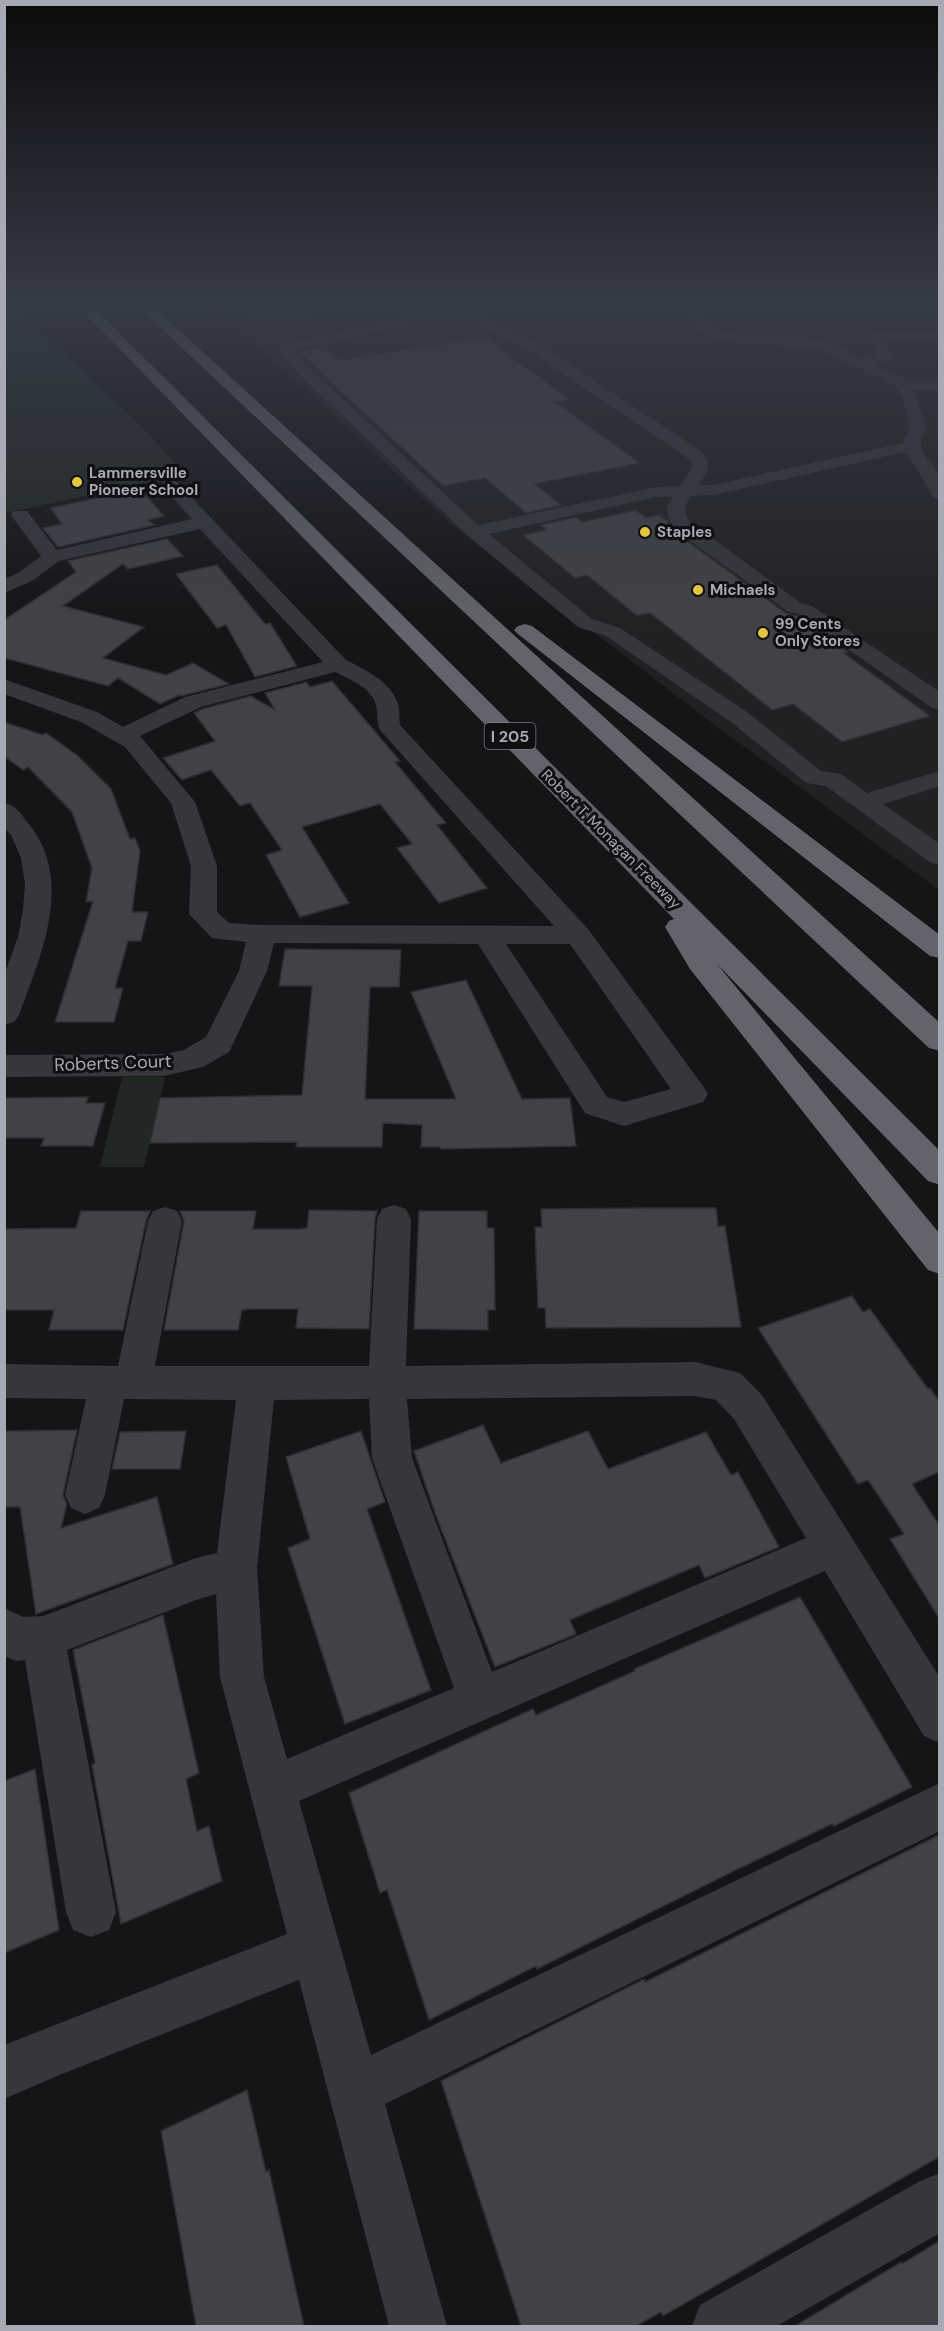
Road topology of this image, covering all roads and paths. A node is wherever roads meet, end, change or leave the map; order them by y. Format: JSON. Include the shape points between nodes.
{"nodes":[{"id":1,"x":187,"y":410,"type":"edge"},
{"id":2,"x":257,"y":410,"type":"edge"},
{"id":3,"x":348,"y":410,"type":"edge"},
{"id":4,"x":628,"y":410,"type":"edge"},
{"id":5,"x":913,"y":410,"type":"edge"},
{"id":6,"x":912,"y":448,"type":"junction"},
{"id":7,"x":170,"y":485,"type":"dead end"},
{"id":8,"x":687,"y":490,"type":"junction"},
{"id":9,"x":939,"y":494,"type":"edge"},
{"id":10,"x":20,"y":515,"type":"dead end"},
{"id":11,"x":205,"y":522,"type":"junction"},
{"id":12,"x":474,"y":531,"type":"junction"},
{"id":13,"x":52,"y":557,"type":"junction"},
{"id":14,"x":4,"y":564,"type":"edge"},
{"id":15,"x":4,"y":574,"type":"edge"},
{"id":16,"x":437,"y":576,"type":"junction"},
{"id":17,"x":25,"y":577,"type":"junction"},
{"id":18,"x":4,"y":587,"type":"edge"},
{"id":19,"x":338,"y":665,"type":"junction"},
{"id":20,"x":4,"y":686,"type":"edge"},
{"id":21,"x":939,"y":703,"type":"edge"},
{"id":22,"x":122,"y":736,"type":"junction"},
{"id":23,"x":939,"y":778,"type":"edge"},
{"id":24,"x":863,"y":802,"type":"junction"},
{"id":25,"x":4,"y":810,"type":"edge"},
{"id":26,"x":939,"y":857,"type":"edge"},
{"id":27,"x":642,"y":870,"type":"junction"},
{"id":28,"x":262,"y":934,"type":"junction"},
{"id":29,"x":578,"y":935,"type":"junction"},
{"id":30,"x":487,"y":936,"type":"junction"},
{"id":31,"x":939,"y":949,"type":"edge"},
{"id":32,"x":4,"y":1015,"type":"edge"},
{"id":33,"x":939,"y":1041,"type":"edge"},
{"id":34,"x":4,"y":1066,"type":"edge"},
{"id":35,"x":939,"y":1172,"type":"edge"},
{"id":36,"x":394,"y":1219,"type":"dead end"},
{"id":37,"x":165,"y":1221,"type":"dead end"},
{"id":38,"x":939,"y":1260,"type":"edge"},
{"id":39,"x":4,"y":1381,"type":"edge"},
{"id":40,"x":387,"y":1382,"type":"junction"},
{"id":41,"x":120,"y":1383,"type":"junction"},
{"id":42,"x":257,"y":1384,"type":"junction"},
{"id":43,"x":85,"y":1495,"type":"dead end"},
{"id":44,"x":833,"y":1547,"type":"junction"},
{"id":45,"x":236,"y":1568,"type":"junction"},
{"id":46,"x":24,"y":1634,"type":"edge"},
{"id":47,"x":480,"y":1699,"type":"junction"},
{"id":48,"x":939,"y":1720,"type":"edge"},
{"id":49,"x":274,"y":1788,"type":"junction"},
{"id":50,"x":939,"y":1806,"type":"edge"},
{"id":51,"x":91,"y":1912,"type":"dead end"},
{"id":52,"x":316,"y":1948,"type":"junction"},
{"id":53,"x":24,"y":2064,"type":"edge"},
{"id":54,"x":355,"y":2091,"type":"junction"},
{"id":55,"x":939,"y":2201,"type":"edge"},
{"id":56,"x":418,"y":2326,"type":"edge"},
{"id":57,"x":721,"y":2326,"type":"edge"}],
"edges":[{"from":1,"to":27,"type":"highway","name":"Robert T. Monagan Freeway","number":"I 205"},
{"from":2,"to":16,"type":"highway"},
{"from":3,"to":12,"type":"street"},
{"from":4,"to":8,"type":"street","via":[[695,455],[701,468]]},
{"from":5,"to":6,"type":"street","via":[[918,427]]},
{"from":6,"to":8,"type":"street","via":[[714,490]]},
{"from":6,"to":9,"type":"street"},
{"from":7,"to":11,"type":"street"},
{"from":8,"to":12,"type":"street","via":[[657,492]]},
{"from":8,"to":21,"type":"street","via":[[676,506],[678,520],[684,527],[794,607],[805,610]]},
{"from":10,"to":13,"type":"street"},
{"from":11,"to":13,"type":"street"},
{"from":11,"to":19,"type":"street"},
{"from":12,"to":24,"type":"street","via":[[585,623],[613,632],[739,717],[815,778],[832,778]]},
{"from":13,"to":17,"type":"street"},
{"from":14,"to":17,"type":"street"},
{"from":15,"to":17,"type":"street"},
{"from":16,"to":31,"type":"highway","via":[[510,619]]},
{"from":16,"to":33,"type":"highway"},
{"from":17,"to":18,"type":"street"},
{"from":19,"to":22,"type":"street","via":[[193,702]]},
{"from":19,"to":29,"type":"street","via":[[368,680],[387,701],[389,726]]},
{"from":20,"to":22,"type":"street","via":[[89,717]]},
{"from":22,"to":28,"type":"street","via":[[133,742],[183,802],[204,866],[203,914],[222,932]]},
{"from":23,"to":24,"type":"street"},
{"from":24,"to":26,"type":"street"},
{"from":25,"to":32,"type":"street","via":[[16,822],[34,857],[40,893],[34,933]]},
{"from":27,"to":35,"type":"highway","name":"Robert T. Monagan Freeway","number":"I 205"},
{"from":27,"to":38,"type":"highway","via":[[700,962]]},
{"from":28,"to":30,"type":"street"},
{"from":28,"to":34,"type":"street","name":"Roberts Court","via":[[253,971],[218,1044],[192,1059],[164,1065]]},
{"from":29,"to":30,"type":"street"},
{"from":29,"to":30,"type":"street","via":[[692,1094],[624,1114],[596,1105]]},
{"from":36,"to":40,"type":"street"},
{"from":37,"to":41,"type":"street"},
{"from":39,"to":41,"type":"street"},
{"from":40,"to":42,"type":"street"},
{"from":40,"to":44,"type":"street","via":[[695,1379],[727,1385],[748,1407]]},
{"from":40,"to":47,"type":"street","via":[[392,1458]]},
{"from":41,"to":42,"type":"street"},
{"from":41,"to":43,"type":"street"},
{"from":42,"to":45,"type":"street"},
{"from":44,"to":47,"type":"street"},
{"from":44,"to":48,"type":"street"},
{"from":45,"to":46,"type":"street"},
{"from":45,"to":49,"type":"street","via":[[242,1677]]},
{"from":46,"to":51,"type":"street"},
{"from":47,"to":49,"type":"street"},
{"from":49,"to":52,"type":"street"},
{"from":50,"to":54,"type":"street"},
{"from":52,"to":53,"type":"street"},
{"from":52,"to":54,"type":"street"},
{"from":54,"to":56,"type":"street"},
{"from":55,"to":57,"type":"street"}]}
